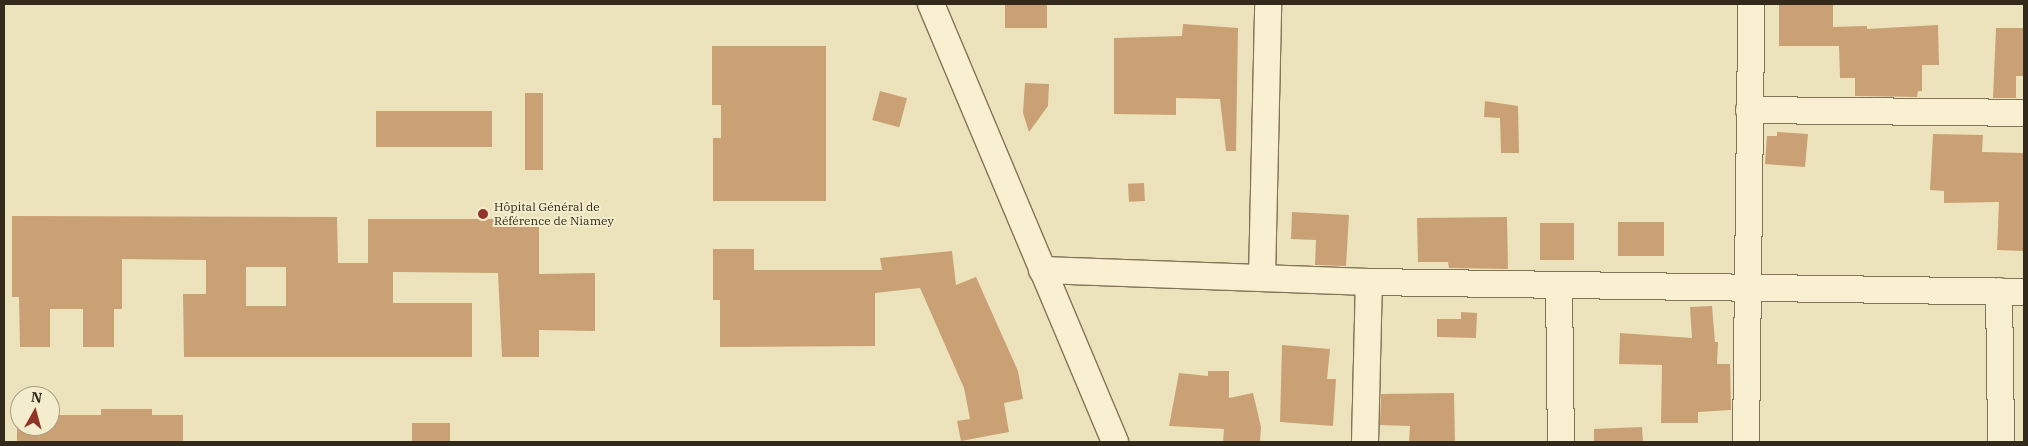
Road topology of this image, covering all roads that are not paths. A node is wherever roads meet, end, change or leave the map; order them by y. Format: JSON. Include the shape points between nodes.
{"nodes":[{"id":1,"x":931,"y":4,"type":"edge"},
{"id":2,"x":1268,"y":4,"type":"edge"},
{"id":3,"x":1751,"y":4,"type":"edge"},
{"id":4,"x":1749,"y":110,"type":"junction"},
{"id":5,"x":2024,"y":113,"type":"edge"},
{"id":6,"x":1042,"y":270,"type":"junction"},
{"id":7,"x":1262,"y":278,"type":"junction"},
{"id":8,"x":1369,"y":282,"type":"junction"},
{"id":9,"x":1559,"y":285,"type":"junction"},
{"id":10,"x":1746,"y":288,"type":"junction"},
{"id":11,"x":2012,"y":292,"type":"edge"},
{"id":12,"x":1115,"y":442,"type":"edge"},
{"id":13,"x":1365,"y":442,"type":"edge"},
{"id":14,"x":1561,"y":442,"type":"edge"},
{"id":15,"x":1746,"y":442,"type":"edge"},
{"id":16,"x":2001,"y":442,"type":"edge"}],
"edges":[{"from":1,"to":6,"type":"street"},
{"from":2,"to":7,"type":"street"},
{"from":3,"to":4,"type":"street"},
{"from":4,"to":5,"type":"street"},
{"from":4,"to":10,"type":"street"},
{"from":6,"to":7,"type":"street"},
{"from":6,"to":12,"type":"street"},
{"from":7,"to":8,"type":"street"},
{"from":8,"to":9,"type":"street"},
{"from":8,"to":13,"type":"street"},
{"from":9,"to":10,"type":"street"},
{"from":9,"to":14,"type":"street"},
{"from":10,"to":11,"type":"street"},
{"from":10,"to":15,"type":"street"},
{"from":11,"to":16,"type":"street"}]}
